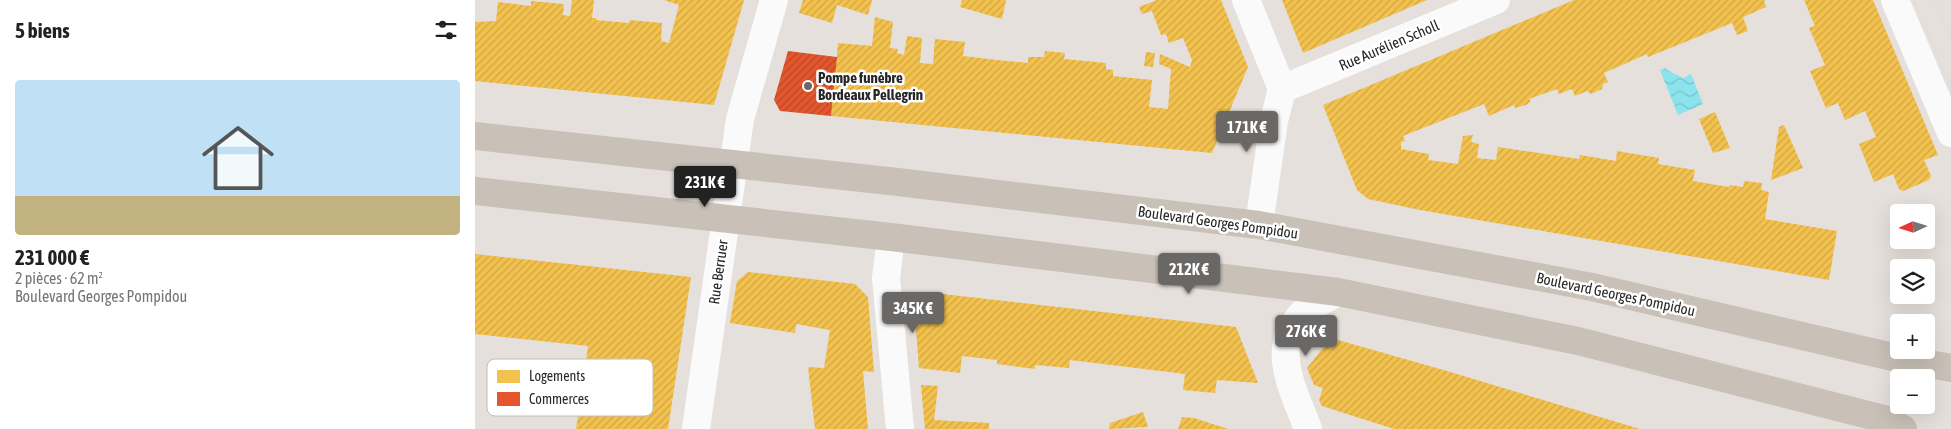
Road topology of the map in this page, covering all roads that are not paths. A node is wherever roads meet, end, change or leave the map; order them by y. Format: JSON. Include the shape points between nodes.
{"nodes":[{"id":1,"x":774,"y":0,"type":"edge"},
{"id":2,"x":1246,"y":0,"type":"edge"},
{"id":3,"x":1496,"y":0,"type":"edge"},
{"id":4,"x":1895,"y":0,"type":"edge"},
{"id":5,"x":1282,"y":89,"type":"junction"},
{"id":6,"x":1951,"y":133,"type":"edge"},
{"id":7,"x":475,"y":136,"type":"edge"},
{"id":8,"x":732,"y":164,"type":"junction"},
{"id":9,"x":475,"y":191,"type":"edge"},
{"id":10,"x":725,"y":219,"type":"junction"},
{"id":11,"x":1259,"y":226,"type":"junction"},
{"id":12,"x":891,"y":237,"type":"junction"},
{"id":13,"x":1338,"y":292,"type":"junction"},
{"id":14,"x":1951,"y":368,"type":"edge"},
{"id":15,"x":1305,"y":428,"type":"edge"},
{"id":16,"x":695,"y":429,"type":"edge"},
{"id":17,"x":900,"y":429,"type":"edge"},
{"id":18,"x":1903,"y":429,"type":"edge"}],
"edges":[{"from":1,"to":8,"type":"street","name":"Rue Berruer","via":[[740,119]]},
{"from":2,"to":5,"type":"street"},
{"from":3,"to":5,"type":"street","name":"Rue Aurélien Scholl"},
{"from":4,"to":6,"type":"street"},
{"from":5,"to":11,"type":"street","via":[[1274,121]]},
{"from":7,"to":8,"type":"main road","name":"Boulevard Georges Pompidou"},
{"from":8,"to":10,"type":"street","name":"Rue Berruer"},
{"from":8,"to":11,"type":"main road","name":"Boulevard Georges Pompidou"},
{"from":9,"to":10,"type":"main road"},
{"from":10,"to":12,"type":"main road"},
{"from":10,"to":16,"type":"street","name":"Rue Berruer"},
{"from":11,"to":14,"type":"main road","name":"Boulevard Georges Pompidou","via":[[1592,287]]},
{"from":12,"to":13,"type":"main road"},
{"from":12,"to":17,"type":"street","via":[[886,278]]},
{"from":13,"to":15,"type":"street","via":[[1304,313],[1293,327],[1285,350],[1286,366]]},
{"from":13,"to":18,"type":"main road","via":[[1578,341],[1888,420]]}]}
